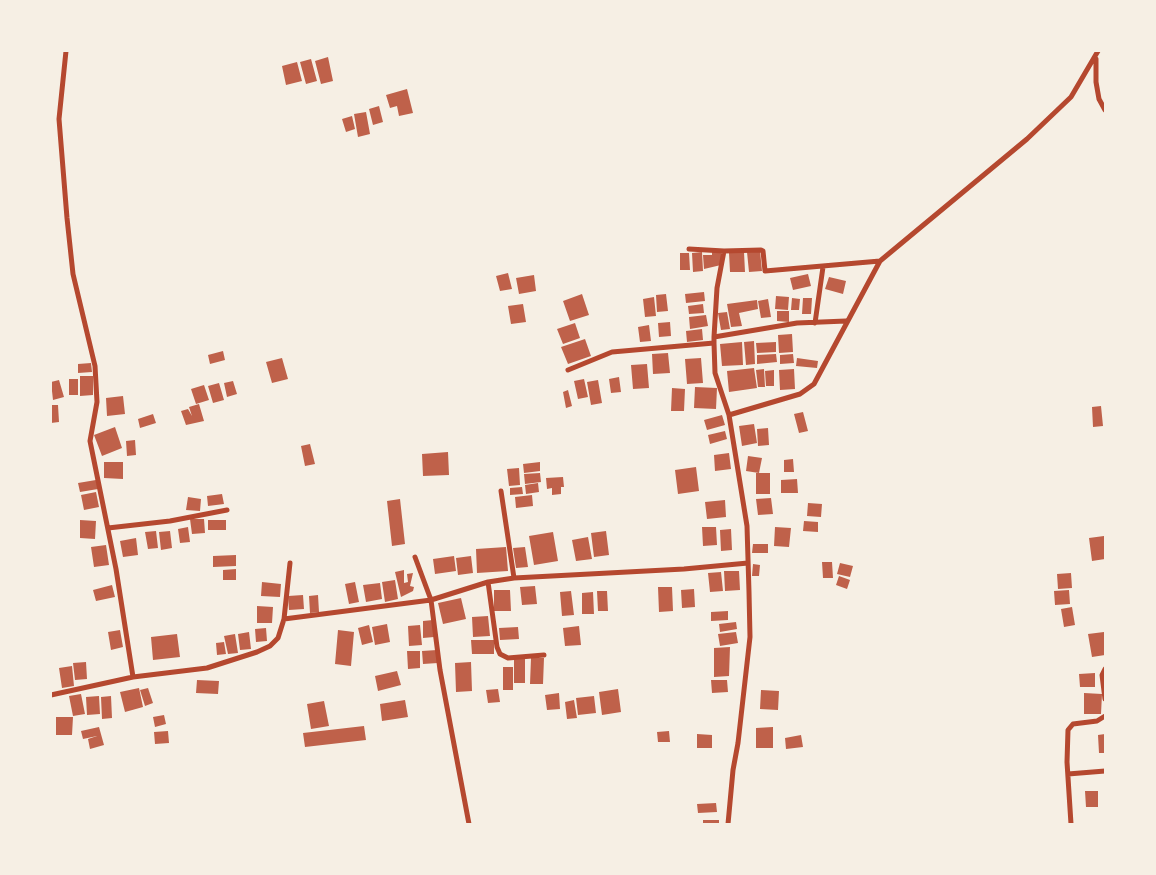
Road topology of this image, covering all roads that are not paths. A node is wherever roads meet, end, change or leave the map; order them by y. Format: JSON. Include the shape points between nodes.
{"nodes":[{"id":1,"x":66,"y":51,"type":"edge"},
{"id":2,"x":1097,"y":54,"type":"edge"},
{"id":3,"x":1105,"y":110,"type":"edge"},
{"id":4,"x":688,"y":249,"type":"dead end"},
{"id":5,"x":724,"y":251,"type":"junction"},
{"id":6,"x":880,"y":261,"type":"junction"},
{"id":7,"x":823,"y":267,"type":"junction"},
{"id":8,"x":846,"y":321,"type":"junction"},
{"id":9,"x":815,"y":322,"type":"junction"},
{"id":10,"x":714,"y":340,"type":"junction"},
{"id":11,"x":568,"y":370,"type":"dead end"},
{"id":12,"x":729,"y":415,"type":"junction"},
{"id":13,"x":501,"y":491,"type":"dead end"},
{"id":14,"x":227,"y":510,"type":"dead end"},
{"id":15,"x":108,"y":528,"type":"junction"},
{"id":16,"x":415,"y":557,"type":"dead end"},
{"id":17,"x":290,"y":563,"type":"dead end"},
{"id":18,"x":748,"y":564,"type":"junction"},
{"id":19,"x":514,"y":578,"type":"junction"},
{"id":20,"x":488,"y":582,"type":"junction"},
{"id":21,"x":431,"y":600,"type":"junction"},
{"id":22,"x":284,"y":619,"type":"junction"},
{"id":23,"x":544,"y":655,"type":"dead end"},
{"id":24,"x":1105,"y":669,"type":"edge"},
{"id":25,"x":133,"y":677,"type":"junction"},
{"id":26,"x":51,"y":695,"type":"edge"},
{"id":27,"x":1105,"y":699,"type":"edge"},
{"id":28,"x":1105,"y":716,"type":"edge"},
{"id":29,"x":1105,"y":771,"type":"edge"},
{"id":30,"x":1068,"y":774,"type":"junction"},
{"id":31,"x":469,"y":824,"type":"edge"},
{"id":32,"x":728,"y":824,"type":"edge"},
{"id":33,"x":1071,"y":824,"type":"edge"}],
"edges":[{"from":1,"to":15,"type":"street","via":[[59,119],[67,218],[73,274],[94,366],[98,402],[90,441]]},
{"from":2,"to":3,"type":"street","via":[[1096,82]]},
{"from":2,"to":6,"type":"street","via":[[1071,97]]},
{"from":4,"to":5,"type":"street"},
{"from":5,"to":7,"type":"street","via":[[761,250],[765,271]]},
{"from":5,"to":10,"type":"street"},
{"from":6,"to":7,"type":"street"},
{"from":6,"to":8,"type":"street"},
{"from":7,"to":9,"type":"street"},
{"from":8,"to":9,"type":"street"},
{"from":8,"to":12,"type":"street","via":[[824,368],[808,390]]},
{"from":9,"to":10,"type":"street","via":[[762,328]]},
{"from":10,"to":11,"type":"street","via":[[612,352]]},
{"from":10,"to":12,"type":"street","via":[[716,373]]},
{"from":12,"to":18,"type":"street","via":[[747,526]]},
{"from":13,"to":19,"type":"street"},
{"from":14,"to":15,"type":"street"},
{"from":15,"to":25,"type":"street"},
{"from":16,"to":21,"type":"street"},
{"from":17,"to":22,"type":"street"},
{"from":18,"to":19,"type":"street"},
{"from":18,"to":32,"type":"street","via":[[750,637]]},
{"from":19,"to":20,"type":"street"},
{"from":20,"to":21,"type":"street"},
{"from":20,"to":23,"type":"street","via":[[500,654],[508,658]]},
{"from":21,"to":22,"type":"street"},
{"from":21,"to":31,"type":"street"},
{"from":22,"to":25,"type":"street","via":[[278,638],[257,652],[207,668]]},
{"from":24,"to":27,"type":"street"},
{"from":25,"to":26,"type":"street"},
{"from":28,"to":30,"type":"street","via":[[1073,724],[1068,730]]},
{"from":29,"to":30,"type":"street"},
{"from":30,"to":33,"type":"street"}]}
